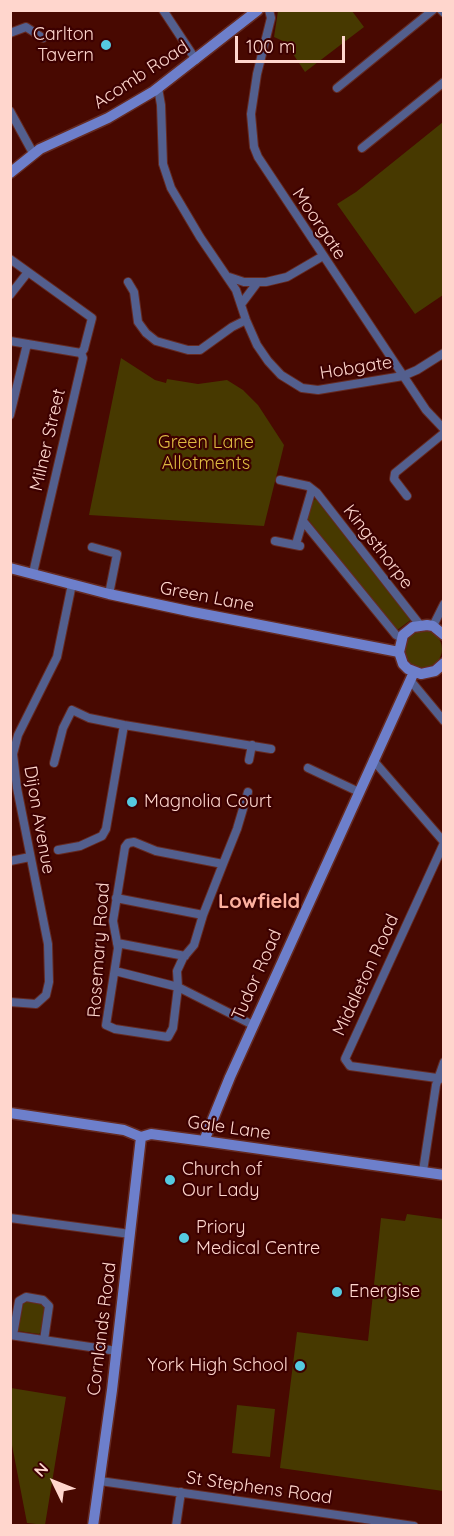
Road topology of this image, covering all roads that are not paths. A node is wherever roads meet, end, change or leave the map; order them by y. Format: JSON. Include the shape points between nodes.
{"nodes":[{"id":1,"x":163,"y":10,"type":"edge"},
{"id":2,"x":258,"y":10,"type":"edge"},
{"id":3,"x":269,"y":10,"type":"edge"},
{"id":4,"x":433,"y":10,"type":"edge"},
{"id":5,"x":10,"y":33,"type":"edge"},
{"id":6,"x":43,"y":38,"type":"dead end"},
{"id":7,"x":196,"y":60,"type":"junction"},
{"id":8,"x":444,"y":82,"type":"edge"},
{"id":9,"x":158,"y":88,"type":"junction"},
{"id":10,"x":338,"y":88,"type":"dead end"},
{"id":11,"x":10,"y":111,"type":"edge"},
{"id":12,"x":362,"y":148,"type":"dead end"},
{"id":13,"x":33,"y":153,"type":"junction"},
{"id":14,"x":10,"y":173,"type":"edge"},
{"id":15,"x":323,"y":256,"type":"junction"},
{"id":16,"x":10,"y":260,"type":"edge"},
{"id":17,"x":28,"y":272,"type":"junction"},
{"id":18,"x":229,"y":277,"type":"junction"},
{"id":19,"x":128,"y":282,"type":"dead end"},
{"id":20,"x":257,"y":284,"type":"junction"},
{"id":21,"x":10,"y":295,"type":"edge"},
{"id":22,"x":242,"y":303,"type":"junction"},
{"id":23,"x":246,"y":320,"type":"junction"},
{"id":24,"x":10,"y":341,"type":"edge"},
{"id":25,"x":27,"y":344,"type":"junction"},
{"id":26,"x":444,"y":352,"type":"edge"},
{"id":27,"x":81,"y":354,"type":"junction"},
{"id":28,"x":404,"y":376,"type":"junction"},
{"id":29,"x":10,"y":416,"type":"edge"},
{"id":30,"x":444,"y":431,"type":"edge"},
{"id":31,"x":280,"y":480,"type":"dead end"},
{"id":32,"x":312,"y":489,"type":"junction"},
{"id":33,"x":407,"y":495,"type":"dead end"},
{"id":34,"x":303,"y":521,"type":"junction"},
{"id":35,"x":275,"y":541,"type":"dead end"},
{"id":36,"x":92,"y":546,"type":"dead end"},
{"id":37,"x":10,"y":568,"type":"edge"},
{"id":38,"x":33,"y":573,"type":"junction"},
{"id":39,"x":72,"y":584,"type":"junction"},
{"id":40,"x":109,"y":594,"type":"junction"},
{"id":41,"x":444,"y":604,"type":"edge"},
{"id":42,"x":420,"y":625,"type":"junction"},
{"id":43,"x":434,"y":626,"type":"junction"},
{"id":44,"x":444,"y":635,"type":"edge"},
{"id":45,"x":402,"y":638,"type":"junction"},
{"id":46,"x":399,"y":652,"type":"junction"},
{"id":47,"x":444,"y":663,"type":"edge"},
{"id":48,"x":412,"y":676,"type":"junction"},
{"id":49,"x":76,"y":700,"type":"dead end"},
{"id":50,"x":72,"y":710,"type":"junction"},
{"id":51,"x":444,"y":721,"type":"edge"},
{"id":52,"x":124,"y":725,"type":"junction"},
{"id":53,"x":252,"y":745,"type":"junction"},
{"id":54,"x":270,"y":749,"type":"dead end"},
{"id":55,"x":249,"y":760,"type":"dead end"},
{"id":56,"x":373,"y":760,"type":"junction"},
{"id":57,"x":54,"y":763,"type":"dead end"},
{"id":58,"x":308,"y":768,"type":"dead end"},
{"id":59,"x":14,"y":788,"type":"edge"},
{"id":60,"x":248,"y":792,"type":"dead end"},
{"id":61,"x":359,"y":792,"type":"junction"},
{"id":62,"x":444,"y":842,"type":"edge"},
{"id":63,"x":58,"y":850,"type":"dead end"},
{"id":64,"x":30,"y":857,"type":"junction"},
{"id":65,"x":10,"y":861,"type":"edge"},
{"id":66,"x":223,"y":864,"type":"junction"},
{"id":67,"x":116,"y":898,"type":"junction"},
{"id":68,"x":203,"y":915,"type":"junction"},
{"id":69,"x":117,"y":943,"type":"junction"},
{"id":70,"x":185,"y":956,"type":"junction"},
{"id":71,"x":115,"y":971,"type":"junction"},
{"id":72,"x":178,"y":987,"type":"junction"},
{"id":73,"x":10,"y":1002,"type":"edge"},
{"id":74,"x":253,"y":1025,"type":"junction"},
{"id":75,"x":444,"y":1062,"type":"edge"},
{"id":76,"x":440,"y":1078,"type":"edge"},
{"id":77,"x":10,"y":1113,"type":"edge"},
{"id":78,"x":141,"y":1137,"type":"junction"},
{"id":79,"x":204,"y":1141,"type":"junction"},
{"id":80,"x":423,"y":1171,"type":"junction"},
{"id":81,"x":444,"y":1175,"type":"edge"},
{"id":82,"x":10,"y":1218,"type":"edge"},
{"id":83,"x":130,"y":1234,"type":"junction"},
{"id":84,"x":12,"y":1335,"type":"edge"},
{"id":85,"x":44,"y":1340,"type":"junction"},
{"id":86,"x":117,"y":1351,"type":"junction"},
{"id":87,"x":100,"y":1481,"type":"junction"},
{"id":88,"x":181,"y":1492,"type":"junction"},
{"id":89,"x":93,"y":1526,"type":"edge"},
{"id":90,"x":176,"y":1526,"type":"edge"},
{"id":91,"x":414,"y":1526,"type":"edge"}],
"edges":[{"from":1,"to":7,"type":"street"},
{"from":2,"to":7,"type":"street","name":"Acomb Road"},
{"from":3,"to":15,"type":"street","name":"Moorgate","via":[[271,18],[251,114],[254,147]]},
{"from":4,"to":10,"type":"street"},
{"from":5,"to":6,"type":"street","via":[[26,27]]},
{"from":7,"to":9,"type":"street","name":"Acomb Road"},
{"from":8,"to":12,"type":"street"},
{"from":9,"to":13,"type":"street","name":"Acomb Road","via":[[124,110]]},
{"from":9,"to":18,"type":"street","name":"Hobgate","via":[[166,176],[189,221]]},
{"from":11,"to":13,"type":"street"},
{"from":13,"to":14,"type":"street","name":"Acomb Road"},
{"from":15,"to":20,"type":"street","via":[[287,277]]},
{"from":15,"to":28,"type":"street","name":"Moorgate"},
{"from":16,"to":17,"type":"street"},
{"from":17,"to":21,"type":"street"},
{"from":17,"to":27,"type":"street","name":"Milner Street","via":[[92,318]]},
{"from":18,"to":20,"type":"street"},
{"from":18,"to":22,"type":"street","name":"Hobgate"},
{"from":19,"to":23,"type":"street","via":[[134,292],[138,322],[156,341],[200,350]]},
{"from":20,"to":22,"type":"street"},
{"from":22,"to":23,"type":"street","name":"Hobgate"},
{"from":23,"to":28,"type":"street","name":"Hobgate","via":[[256,345],[268,361],[288,381],[303,388],[318,390]]},
{"from":24,"to":25,"type":"street"},
{"from":25,"to":27,"type":"street"},
{"from":25,"to":29,"type":"street"},
{"from":26,"to":28,"type":"street","name":"Hobgate"},
{"from":27,"to":38,"type":"street","name":"Milner Street"},
{"from":28,"to":30,"type":"street","name":"Moorgate"},
{"from":30,"to":33,"type":"street","via":[[395,473],[394,479]]},
{"from":31,"to":32,"type":"street"},
{"from":32,"to":34,"type":"street"},
{"from":32,"to":42,"type":"street","name":"Kingsthorpe"},
{"from":34,"to":35,"type":"street","via":[[298,545]]},
{"from":34,"to":45,"type":"street"},
{"from":36,"to":40,"type":"street","via":[[117,554]]},
{"from":37,"to":38,"type":"street","name":"Green Lane"},
{"from":38,"to":39,"type":"street","name":"Green Lane"},
{"from":39,"to":40,"type":"street","name":"Green Lane"},
{"from":39,"to":59,"type":"street","name":"Dijon Avenue","via":[[57,657],[15,743]]},
{"from":40,"to":46,"type":"street","name":"Green Lane"},
{"from":41,"to":43,"type":"street"},
{"from":42,"to":43,"type":"street"},
{"from":42,"to":45,"type":"street"},
{"from":43,"to":44,"type":"street"},
{"from":45,"to":46,"type":"street"},
{"from":46,"to":48,"type":"street"},
{"from":47,"to":48,"type":"street","via":[[428,674]]},
{"from":48,"to":51,"type":"street"},
{"from":48,"to":56,"type":"street","name":"Tudor Road"},
{"from":49,"to":50,"type":"street"},
{"from":50,"to":52,"type":"street"},
{"from":50,"to":57,"type":"street"},
{"from":52,"to":53,"type":"street"},
{"from":52,"to":63,"type":"street","via":[[106,829],[102,836],[80,846]]},
{"from":53,"to":54,"type":"street"},
{"from":53,"to":55,"type":"street"},
{"from":56,"to":61,"type":"street","name":"Tudor Road"},
{"from":56,"to":62,"type":"street"},
{"from":58,"to":61,"type":"street"},
{"from":59,"to":64,"type":"street","name":"Dijon Avenue"},
{"from":60,"to":66,"type":"street","name":"Rosemary Road"},
{"from":61,"to":74,"type":"street","name":"Tudor Road"},
{"from":62,"to":76,"type":"street","name":"Middleton Road","via":[[345,1059],[350,1065]]},
{"from":64,"to":65,"type":"street"},
{"from":64,"to":73,"type":"street","name":"Dijon Avenue","via":[[48,944],[49,982],[46,995],[36,1004]]},
{"from":66,"to":67,"type":"street","name":"Rosemary Road","via":[[128,843]]},
{"from":66,"to":68,"type":"street","name":"Rosemary Road"},
{"from":67,"to":68,"type":"street"},
{"from":67,"to":69,"type":"street","name":"Rosemary Road","via":[[113,921]]},
{"from":68,"to":70,"type":"street","name":"Rosemary Road","via":[[194,945]]},
{"from":69,"to":70,"type":"street"},
{"from":69,"to":71,"type":"street","name":"Rosemary Road"},
{"from":70,"to":72,"type":"street","name":"Rosemary Road","via":[[177,971]]},
{"from":71,"to":72,"type":"street"},
{"from":71,"to":72,"type":"street","name":"Rosemary Road","via":[[106,1025],[115,1029],[168,1037],[173,1028]]},
{"from":72,"to":74,"type":"street"},
{"from":74,"to":79,"type":"street","name":"Tudor Road"},
{"from":75,"to":76,"type":"street"},
{"from":76,"to":80,"type":"street"},
{"from":77,"to":78,"type":"street","name":"Gale Lane","via":[[124,1130]]},
{"from":78,"to":79,"type":"street","name":"Gale Lane","via":[[151,1134]]},
{"from":78,"to":83,"type":"street","name":"Cornlands Road"},
{"from":79,"to":80,"type":"street","name":"Gale Lane"},
{"from":80,"to":81,"type":"street","name":"Gale Lane"},
{"from":82,"to":83,"type":"street"},
{"from":83,"to":86,"type":"street","name":"Cornlands Road"},
{"from":84,"to":85,"type":"street"},
{"from":84,"to":85,"type":"street","via":[[19,1301],[26,1297],[43,1300],[49,1306]]},
{"from":85,"to":86,"type":"street"},
{"from":86,"to":87,"type":"street","name":"Cornlands Road"},
{"from":87,"to":88,"type":"street","name":"St Stephens Road"},
{"from":87,"to":89,"type":"street","name":"Cornlands Road"},
{"from":88,"to":90,"type":"street"},
{"from":88,"to":91,"type":"street","name":"St Stephens Road"}]}
